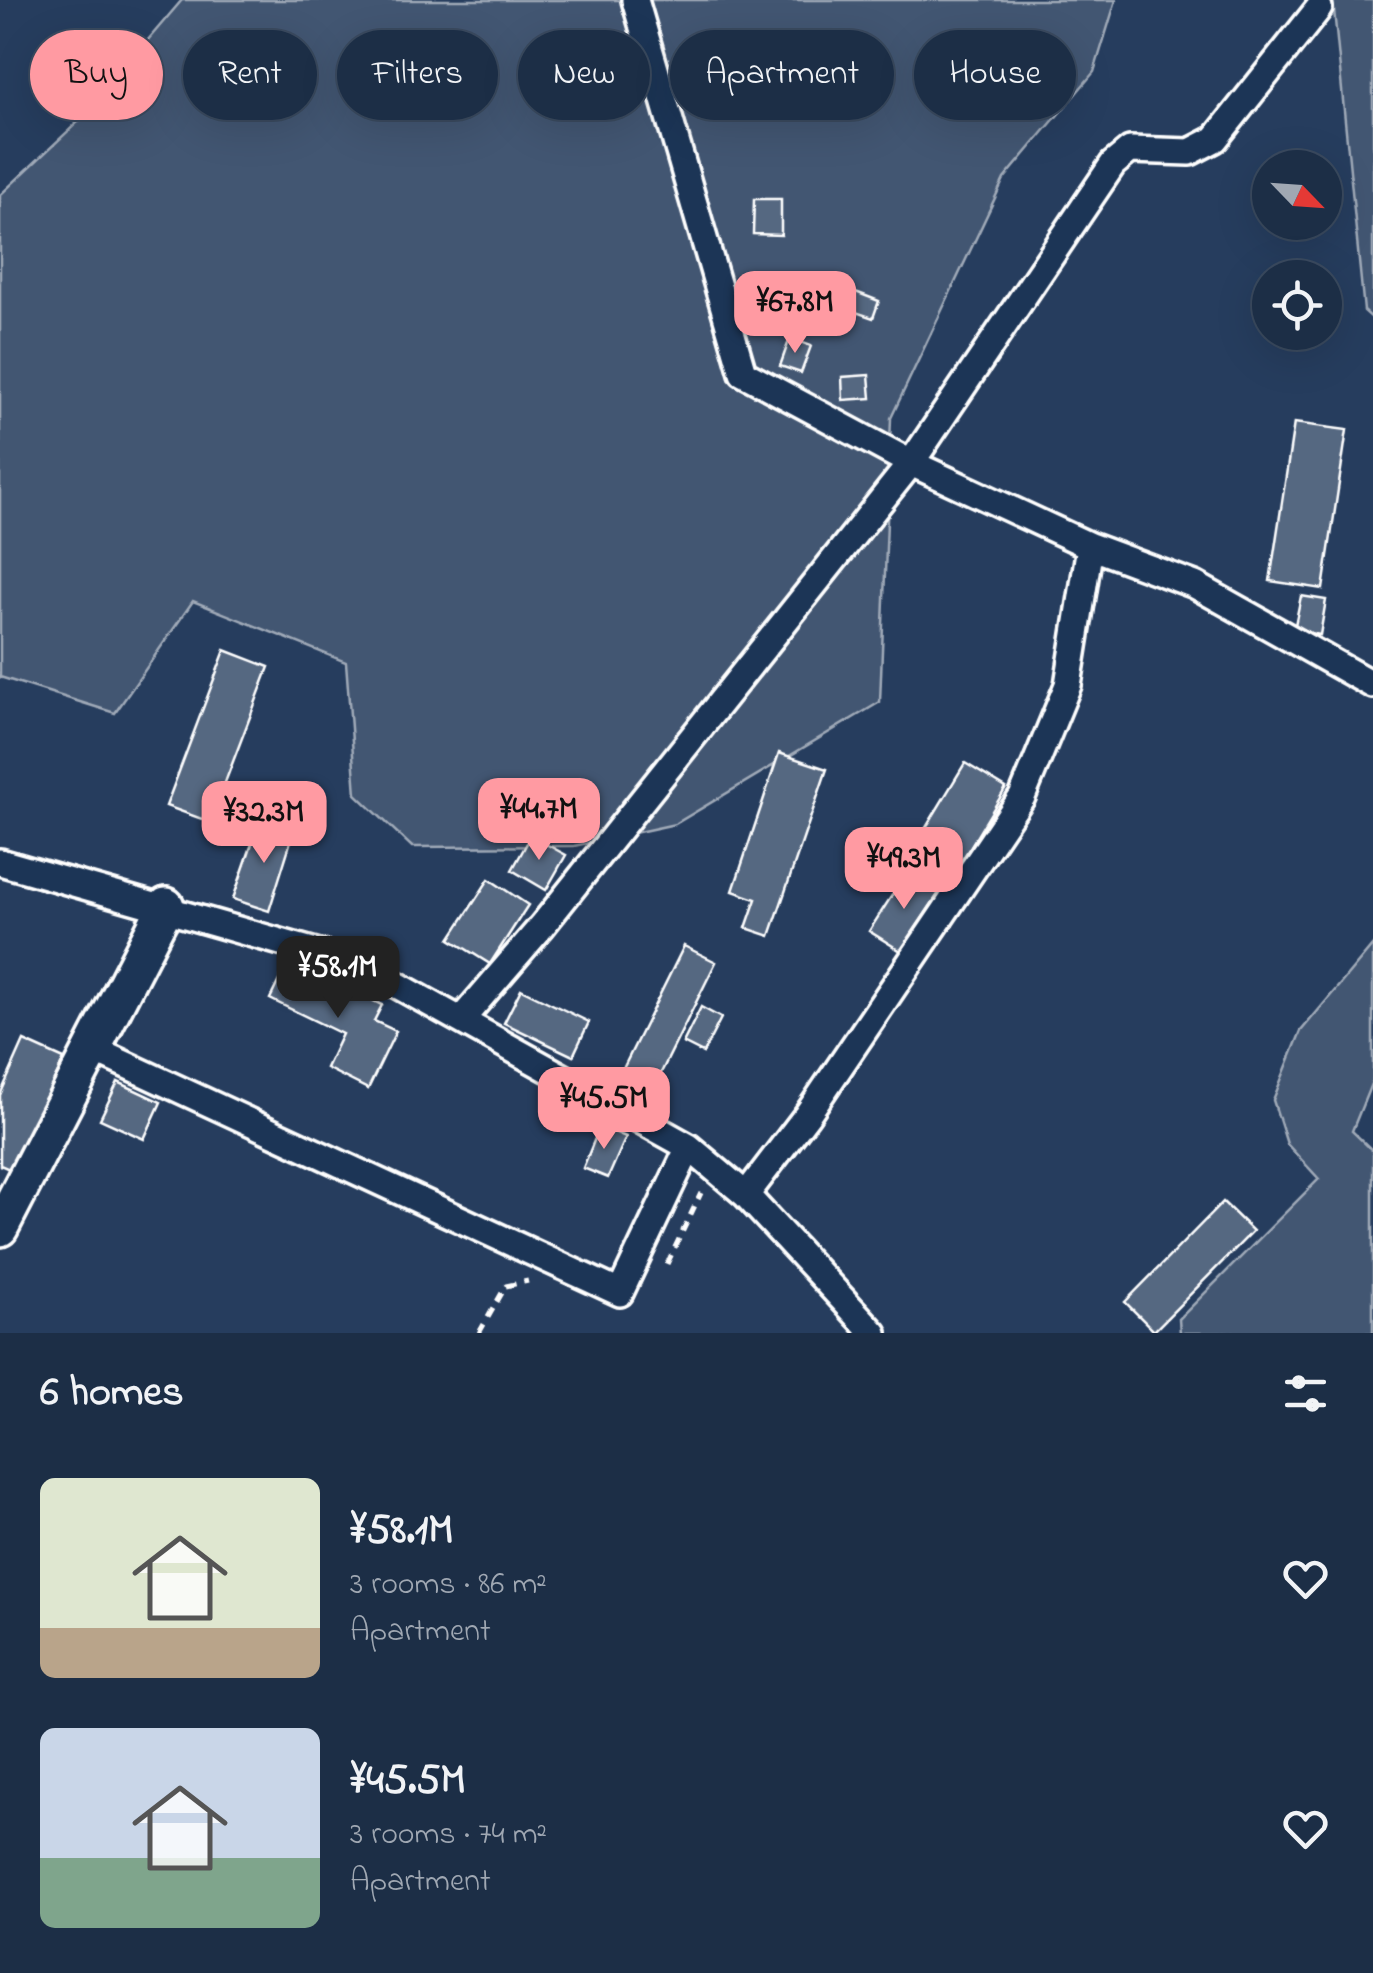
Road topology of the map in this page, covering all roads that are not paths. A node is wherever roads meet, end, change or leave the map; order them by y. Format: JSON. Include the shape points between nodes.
{"nodes":[{"id":1,"x":635,"y":0,"type":"edge"},
{"id":2,"x":1320,"y":8,"type":"dead end"},
{"id":3,"x":912,"y":463,"type":"junction"},
{"id":4,"x":1090,"y":546,"type":"junction"},
{"id":5,"x":1373,"y":685,"type":"edge"},
{"id":6,"x":0,"y":862,"type":"edge"},
{"id":7,"x":166,"y":906,"type":"junction"},
{"id":8,"x":461,"y":1020,"type":"junction"},
{"id":9,"x":92,"y":1049,"type":"junction"},
{"id":10,"x":689,"y":1147,"type":"junction"},
{"id":11,"x":746,"y":1195,"type":"junction"},
{"id":12,"x":0,"y":1228,"type":"edge"},
{"id":13,"x":874,"y":1333,"type":"edge"}],
"edges":[{"from":1,"to":3,"type":"street","via":[[743,373]]},
{"from":2,"to":3,"type":"street","via":[[1215,138],[1190,152],[1130,150],[1114,164]]},
{"from":3,"to":4,"type":"street"},
{"from":3,"to":8,"type":"street"},
{"from":4,"to":5,"type":"street","via":[[1195,584]]},
{"from":4,"to":11,"type":"street","via":[[1068,684],[1022,797],[808,1115]]},
{"from":6,"to":7,"type":"street"},
{"from":7,"to":8,"type":"street","via":[[362,965]]},
{"from":7,"to":9,"type":"street"},
{"from":8,"to":10,"type":"street"},
{"from":9,"to":10,"type":"street","via":[[620,1293]]},
{"from":9,"to":12,"type":"street"},
{"from":10,"to":11,"type":"street"},
{"from":11,"to":13,"type":"street"}]}
